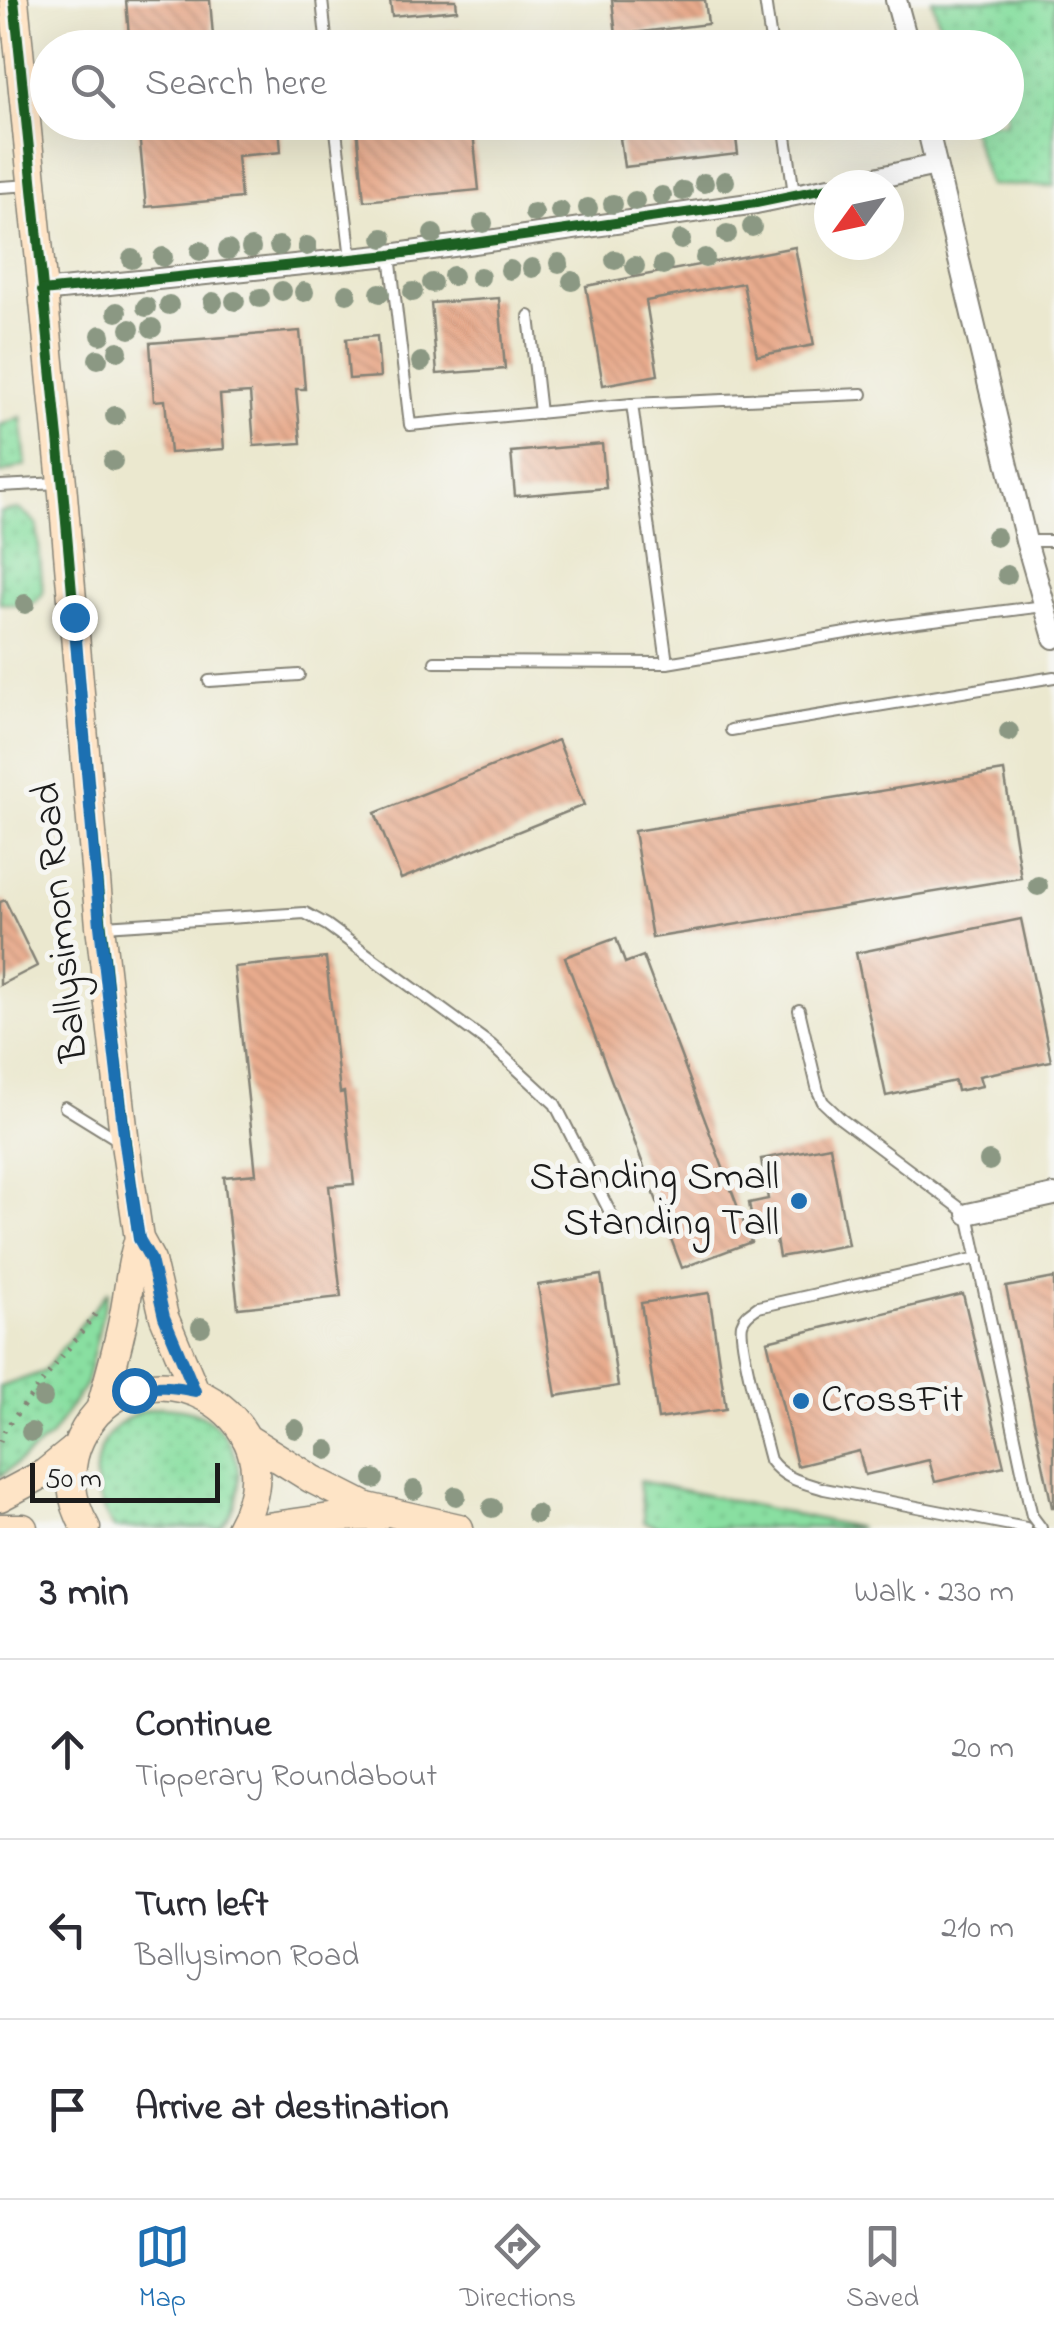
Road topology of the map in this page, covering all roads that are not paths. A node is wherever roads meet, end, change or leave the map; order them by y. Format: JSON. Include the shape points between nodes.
{"nodes":[{"id":1,"x":14,"y":0,"type":"edge"},
{"id":2,"x":322,"y":0,"type":"edge"},
{"id":3,"x":766,"y":0,"type":"edge"},
{"id":4,"x":896,"y":0,"type":"edge"},
{"id":5,"x":325,"y":30,"type":"edge"},
{"id":6,"x":770,"y":30,"type":"edge"},
{"id":7,"x":904,"y":30,"type":"edge"},
{"id":8,"x":8,"y":36,"type":"edge"},
{"id":9,"x":337,"y":140,"type":"edge"},
{"id":10,"x":786,"y":140,"type":"edge"},
{"id":11,"x":930,"y":140,"type":"edge"},
{"id":12,"x":936,"y":166,"type":"junction"},
{"id":13,"x":904,"y":173,"type":"edge"},
{"id":14,"x":33,"y":185,"type":"junction"},
{"id":15,"x":0,"y":187,"type":"edge"},
{"id":16,"x":814,"y":191,"type":"edge"},
{"id":17,"x":794,"y":195,"type":"junction"},
{"id":18,"x":390,"y":255,"type":"junction"},
{"id":19,"x":351,"y":259,"type":"junction"},
{"id":20,"x":42,"y":291,"type":"junction"},
{"id":21,"x":529,"y":316,"type":"dead end"},
{"id":22,"x":862,"y":394,"type":"dead end"},
{"id":23,"x":632,"y":404,"type":"junction"},
{"id":24,"x":540,"y":412,"type":"junction"},
{"id":25,"x":62,"y":483,"type":"junction"},
{"id":26,"x":0,"y":486,"type":"edge"},
{"id":27,"x":1026,"y":541,"type":"junction"},
{"id":28,"x":1054,"y":541,"type":"edge"},
{"id":29,"x":1044,"y":606,"type":"junction"},
{"id":30,"x":1054,"y":638,"type":"edge"},
{"id":31,"x":435,"y":662,"type":"dead end"},
{"id":32,"x":667,"y":663,"type":"junction"},
{"id":33,"x":299,"y":674,"type":"dead end"},
{"id":34,"x":1054,"y":676,"type":"edge"},
{"id":35,"x":209,"y":681,"type":"dead end"},
{"id":36,"x":730,"y":730,"type":"dead end"},
{"id":37,"x":100,"y":926,"type":"junction"},
{"id":38,"x":799,"y":1010,"type":"dead end"},
{"id":39,"x":65,"y":1107,"type":"dead end"},
{"id":40,"x":125,"y":1144,"type":"junction"},
{"id":41,"x":1054,"y":1195,"type":"edge"},
{"id":42,"x":968,"y":1214,"type":"junction"},
{"id":43,"x":615,"y":1222,"type":"dead end"},
{"id":44,"x":139,"y":1239,"type":"junction"},
{"id":45,"x":978,"y":1258,"type":"junction"},
{"id":46,"x":195,"y":1391,"type":"junction"},
{"id":47,"x":100,"y":1410,"type":"junction"},
{"id":48,"x":246,"y":1438,"type":"junction"},
{"id":49,"x":76,"y":1448,"type":"junction"},
{"id":50,"x":0,"y":1497,"type":"edge"},
{"id":51,"x":399,"y":1515,"type":"junction"},
{"id":52,"x":0,"y":1528,"type":"edge"},
{"id":53,"x":23,"y":1528,"type":"edge"},
{"id":54,"x":86,"y":1528,"type":"edge"},
{"id":55,"x":240,"y":1528,"type":"edge"},
{"id":56,"x":260,"y":1528,"type":"edge"},
{"id":57,"x":460,"y":1528,"type":"edge"},
{"id":58,"x":1026,"y":1528,"type":"edge"},
{"id":59,"x":1041,"y":1528,"type":"edge"}],
"edges":[{"from":1,"to":8,"type":"main road","name":"Ballysimon Road"},
{"from":2,"to":5,"type":"lane"},
{"from":3,"to":6,"type":"lane"},
{"from":4,"to":7,"type":"street"},
{"from":8,"to":14,"type":"main road","name":"Ballysimon Road"},
{"from":9,"to":19,"type":"lane"},
{"from":10,"to":17,"type":"lane"},
{"from":11,"to":12,"type":"street"},
{"from":12,"to":13,"type":"street"},
{"from":12,"to":27,"type":"street"},
{"from":14,"to":15,"type":"lane"},
{"from":14,"to":20,"type":"main road","name":"Ballysimon Road"},
{"from":16,"to":17,"type":"street"},
{"from":17,"to":18,"type":"street"},
{"from":18,"to":19,"type":"street"},
{"from":18,"to":24,"type":"lane","via":[[410,425]]},
{"from":19,"to":20,"type":"street"},
{"from":20,"to":25,"type":"main road","name":"Ballysimon Road"},
{"from":21,"to":24,"type":"lane"},
{"from":22,"to":23,"type":"lane"},
{"from":23,"to":24,"type":"lane"},
{"from":23,"to":32,"type":"lane"},
{"from":25,"to":26,"type":"lane"},
{"from":25,"to":37,"type":"main road","name":"Ballysimon Road"},
{"from":27,"to":28,"type":"lane"},
{"from":27,"to":29,"type":"street"},
{"from":29,"to":30,"type":"street"},
{"from":29,"to":32,"type":"lane"},
{"from":31,"to":32,"type":"lane"},
{"from":33,"to":35,"type":"lane"},
{"from":34,"to":36,"type":"lane"},
{"from":37,"to":40,"type":"main road","name":"Ballysimon Road"},
{"from":37,"to":43,"type":"lane","via":[[304,913],[326,925],[492,1045],[555,1104]]},
{"from":38,"to":42,"type":"lane","via":[[823,1102]]},
{"from":39,"to":40,"type":"lane"},
{"from":40,"to":44,"type":"main road","name":"Ballysimon Road"},
{"from":41,"to":42,"type":"street"},
{"from":42,"to":45,"type":"lane"},
{"from":44,"to":46,"type":"main road","name":"Ballysimon Road"},
{"from":44,"to":47,"type":"main road","name":"Ballysimon Road"},
{"from":45,"to":58,"type":"lane","via":[[758,1307],[742,1323],[743,1340],[770,1460],[779,1472],[824,1489]]},
{"from":45,"to":59,"type":"lane","via":[[1032,1516]]},
{"from":46,"to":47,"type":"main road","via":[[134,1390]]},
{"from":46,"to":48,"type":"main road","via":[[225,1410]]},
{"from":47,"to":49,"type":"main road"},
{"from":48,"to":51,"type":"main road","via":[[342,1495]]},
{"from":48,"to":55,"type":"main road","via":[[254,1496]]},
{"from":49,"to":50,"type":"main road"},
{"from":49,"to":54,"type":"main road","via":[[74,1500]]},
{"from":51,"to":56,"type":"main road"},
{"from":51,"to":57,"type":"main road"},
{"from":52,"to":53,"type":"main road"}]}
